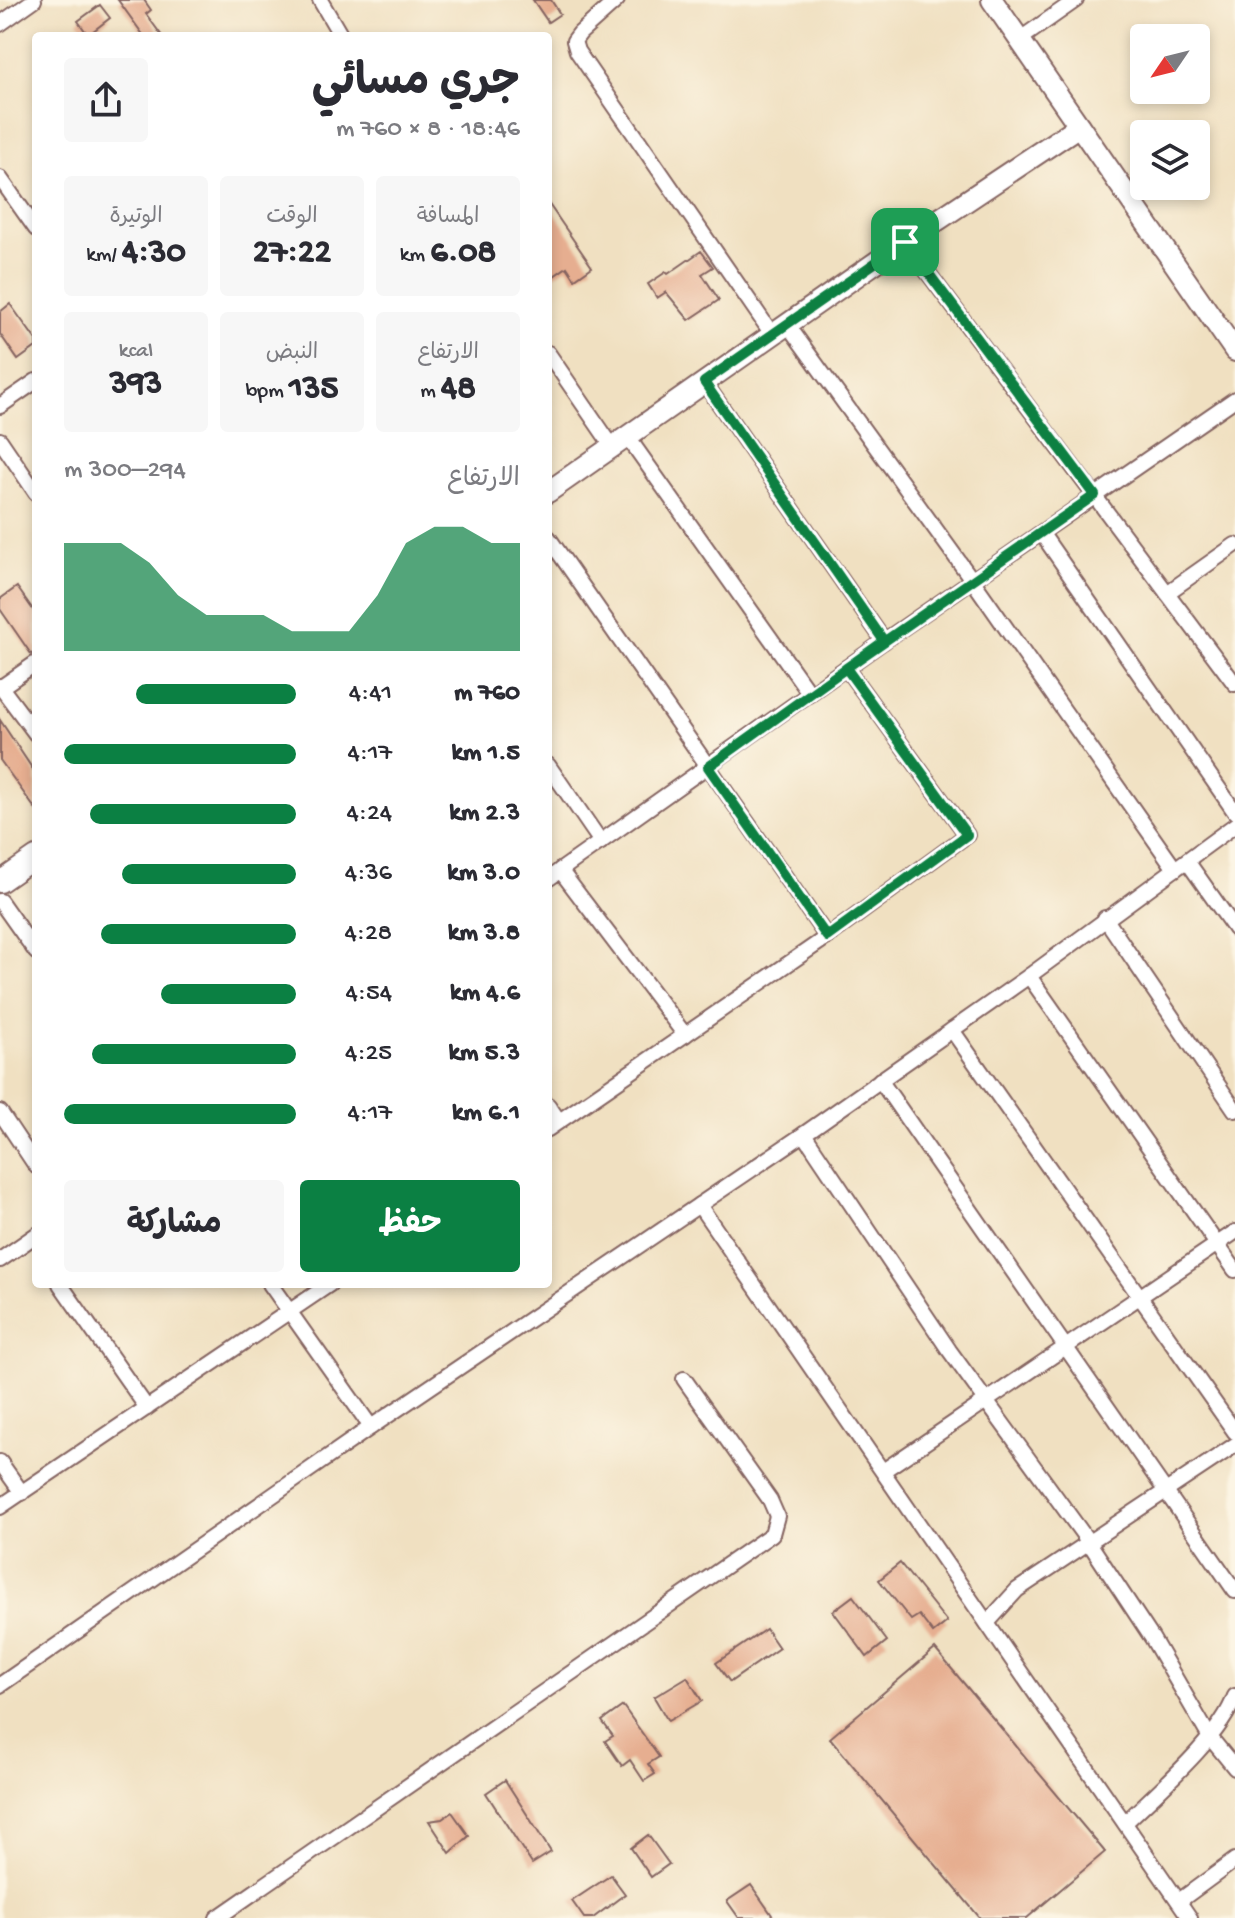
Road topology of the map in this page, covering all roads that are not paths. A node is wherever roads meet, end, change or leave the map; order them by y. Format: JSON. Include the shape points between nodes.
{"nodes":[{"id":1,"x":34,"y":0,"type":"edge"},
{"id":2,"x":320,"y":0,"type":"edge"},
{"id":3,"x":617,"y":0,"type":"edge"},
{"id":4,"x":992,"y":0,"type":"edge"},
{"id":5,"x":1076,"y":0,"type":"edge"},
{"id":6,"x":0,"y":24,"type":"edge"},
{"id":7,"x":339,"y":32,"type":"edge"},
{"id":8,"x":1019,"y":40,"type":"junction"},
{"id":9,"x":1079,"y":126,"type":"junction"},
{"id":10,"x":0,"y":178,"type":"edge"},
{"id":11,"x":32,"y":223,"type":"edge"},
{"id":12,"x":905,"y":242,"type":"junction"},
{"id":13,"x":780,"y":329,"type":"junction"},
{"id":14,"x":1235,"y":351,"type":"edge"},
{"id":15,"x":552,"y":358,"type":"edge"},
{"id":16,"x":704,"y":382,"type":"junction"},
{"id":17,"x":32,"y":384,"type":"edge"},
{"id":18,"x":1235,"y":399,"type":"edge"},
{"id":19,"x":0,"y":406,"type":"edge"},
{"id":20,"x":0,"y":440,"type":"edge"},
{"id":21,"x":620,"y":441,"type":"junction"},
{"id":22,"x":32,"y":487,"type":"edge"},
{"id":23,"x":552,"y":489,"type":"edge"},
{"id":24,"x":1095,"y":495,"type":"junction"},
{"id":25,"x":1042,"y":534,"type":"junction"},
{"id":26,"x":552,"y":543,"type":"edge"},
{"id":27,"x":1235,"y":545,"type":"edge"},
{"id":28,"x":973,"y":581,"type":"junction"},
{"id":29,"x":1167,"y":593,"type":"junction"},
{"id":30,"x":884,"y":641,"type":"junction"},
{"id":31,"x":32,"y":666,"type":"edge"},
{"id":32,"x":846,"y":668,"type":"junction"},
{"id":33,"x":1235,"y":684,"type":"edge"},
{"id":34,"x":0,"y":687,"type":"edge"},
{"id":35,"x":810,"y":694,"type":"junction"},
{"id":36,"x":32,"y":729,"type":"edge"},
{"id":37,"x":708,"y":767,"type":"junction"},
{"id":38,"x":552,"y":771,"type":"edge"},
{"id":39,"x":1235,"y":812,"type":"edge"},
{"id":40,"x":1235,"y":825,"type":"edge"},
{"id":41,"x":601,"y":842,"type":"junction"},
{"id":42,"x":32,"y":860,"type":"edge"},
{"id":43,"x":1181,"y":865,"type":"junction"},
{"id":44,"x":554,"y":874,"type":"edge"},
{"id":45,"x":0,"y":882,"type":"edge"},
{"id":46,"x":0,"y":901,"type":"edge"},
{"id":47,"x":1105,"y":918,"type":"junction"},
{"id":48,"x":1235,"y":929,"type":"edge"},
{"id":49,"x":827,"y":937,"type":"junction"},
{"id":50,"x":32,"y":946,"type":"edge"},
{"id":51,"x":1029,"y":976,"type":"junction"},
{"id":52,"x":952,"y":1030,"type":"junction"},
{"id":53,"x":685,"y":1035,"type":"junction"},
{"id":54,"x":880,"y":1080,"type":"junction"},
{"id":55,"x":1235,"y":1110,"type":"edge"},
{"id":56,"x":0,"y":1112,"type":"edge"},
{"id":57,"x":554,"y":1125,"type":"edge"},
{"id":58,"x":804,"y":1134,"type":"junction"},
{"id":59,"x":32,"y":1160,"type":"edge"},
{"id":60,"x":699,"y":1205,"type":"junction"},
{"id":61,"x":1235,"y":1232,"type":"edge"},
{"id":62,"x":32,"y":1243,"type":"edge"},
{"id":63,"x":1218,"y":1245,"type":"junction"},
{"id":64,"x":0,"y":1260,"type":"edge"},
{"id":65,"x":1235,"y":1270,"type":"edge"},
{"id":66,"x":63,"y":1288,"type":"edge"},
{"id":67,"x":273,"y":1288,"type":"edge"},
{"id":68,"x":324,"y":1288,"type":"edge"},
{"id":69,"x":1140,"y":1296,"type":"junction"},
{"id":70,"x":290,"y":1312,"type":"junction"},
{"id":71,"x":1066,"y":1347,"type":"junction"},
{"id":72,"x":684,"y":1379,"type":"dead end"},
{"id":73,"x":988,"y":1400,"type":"junction"},
{"id":74,"x":147,"y":1408,"type":"junction"},
{"id":75,"x":371,"y":1427,"type":"junction"},
{"id":76,"x":1235,"y":1432,"type":"edge"},
{"id":77,"x":1235,"y":1445,"type":"edge"},
{"id":78,"x":0,"y":1462,"type":"edge"},
{"id":79,"x":883,"y":1471,"type":"junction"},
{"id":80,"x":1166,"y":1492,"type":"junction"},
{"id":81,"x":22,"y":1493,"type":"junction"},
{"id":82,"x":0,"y":1507,"type":"edge"},
{"id":83,"x":1088,"y":1541,"type":"junction"},
{"id":84,"x":1235,"y":1591,"type":"edge"},
{"id":85,"x":987,"y":1623,"type":"junction"},
{"id":86,"x":0,"y":1685,"type":"edge"},
{"id":87,"x":1235,"y":1696,"type":"edge"},
{"id":88,"x":1209,"y":1736,"type":"junction"},
{"id":89,"x":1235,"y":1768,"type":"edge"},
{"id":90,"x":1125,"y":1823,"type":"junction"},
{"id":91,"x":1235,"y":1860,"type":"edge"},
{"id":92,"x":1179,"y":1901,"type":"junction"},
{"id":93,"x":217,"y":1918,"type":"edge"},
{"id":94,"x":1190,"y":1918,"type":"edge"}],
"edges":[{"from":1,"to":6,"type":"street"},
{"from":2,"to":7,"type":"street"},
{"from":3,"to":13,"type":"street","via":[[580,33],[574,41],[577,51]]},
{"from":4,"to":8,"type":"street"},
{"from":5,"to":8,"type":"street"},
{"from":8,"to":9,"type":"street"},
{"from":9,"to":12,"type":"street"},
{"from":9,"to":14,"type":"street"},
{"from":10,"to":11,"type":"street"},
{"from":12,"to":13,"type":"street"},
{"from":12,"to":24,"type":"street"},
{"from":13,"to":16,"type":"street"},
{"from":13,"to":28,"type":"street"},
{"from":15,"to":21,"type":"street"},
{"from":16,"to":21,"type":"street"},
{"from":16,"to":30,"type":"street"},
{"from":17,"to":19,"type":"street"},
{"from":18,"to":24,"type":"street"},
{"from":20,"to":22,"type":"street"},
{"from":21,"to":23,"type":"street"},
{"from":21,"to":35,"type":"street"},
{"from":24,"to":25,"type":"street"},
{"from":24,"to":29,"type":"street"},
{"from":25,"to":28,"type":"street"},
{"from":25,"to":39,"type":"street"},
{"from":26,"to":37,"type":"street"},
{"from":27,"to":29,"type":"street"},
{"from":28,"to":30,"type":"street"},
{"from":28,"to":43,"type":"street"},
{"from":29,"to":33,"type":"street"},
{"from":30,"to":32,"type":"street"},
{"from":31,"to":34,"type":"street"},
{"from":32,"to":35,"type":"street"},
{"from":32,"to":49,"type":"street","via":[[967,835]]},
{"from":34,"to":36,"type":"street"},
{"from":35,"to":37,"type":"street"},
{"from":37,"to":41,"type":"street"},
{"from":37,"to":49,"type":"street"},
{"from":38,"to":41,"type":"street"},
{"from":40,"to":43,"type":"street"},
{"from":41,"to":44,"type":"street"},
{"from":42,"to":45,"type":"street"},
{"from":43,"to":47,"type":"street"},
{"from":43,"to":48,"type":"street"},
{"from":44,"to":53,"type":"street"},
{"from":46,"to":50,"type":"street"},
{"from":47,"to":51,"type":"street"},
{"from":47,"to":55,"type":"street"},
{"from":49,"to":53,"type":"street"},
{"from":51,"to":52,"type":"street"},
{"from":51,"to":63,"type":"street"},
{"from":52,"to":54,"type":"street"},
{"from":52,"to":69,"type":"street"},
{"from":53,"to":57,"type":"street"},
{"from":54,"to":58,"type":"street"},
{"from":54,"to":71,"type":"street"},
{"from":56,"to":59,"type":"street"},
{"from":58,"to":60,"type":"street"},
{"from":58,"to":73,"type":"street"},
{"from":60,"to":75,"type":"street"},
{"from":60,"to":79,"type":"street"},
{"from":61,"to":63,"type":"street"},
{"from":62,"to":64,"type":"street"},
{"from":63,"to":65,"type":"street"},
{"from":63,"to":69,"type":"street"},
{"from":66,"to":74,"type":"street"},
{"from":67,"to":70,"type":"street"},
{"from":68,"to":70,"type":"street"},
{"from":69,"to":71,"type":"street"},
{"from":69,"to":76,"type":"street"},
{"from":70,"to":74,"type":"street"},
{"from":70,"to":75,"type":"street"},
{"from":71,"to":73,"type":"street"},
{"from":71,"to":80,"type":"street"},
{"from":72,"to":93,"type":"street","via":[[770,1500],[777,1516],[772,1534]]},
{"from":73,"to":79,"type":"street"},
{"from":73,"to":83,"type":"street"},
{"from":74,"to":81,"type":"street"},
{"from":75,"to":86,"type":"street"},
{"from":77,"to":80,"type":"street"},
{"from":78,"to":81,"type":"street"},
{"from":79,"to":85,"type":"street"},
{"from":80,"to":83,"type":"street"},
{"from":80,"to":84,"type":"street"},
{"from":81,"to":82,"type":"street"},
{"from":83,"to":85,"type":"street","via":[[1017,1590]]},
{"from":83,"to":88,"type":"street"},
{"from":85,"to":90,"type":"street"},
{"from":87,"to":88,"type":"street"},
{"from":88,"to":89,"type":"street"},
{"from":88,"to":90,"type":"street"},
{"from":90,"to":92,"type":"street"},
{"from":91,"to":92,"type":"street"},
{"from":92,"to":94,"type":"street"}]}
